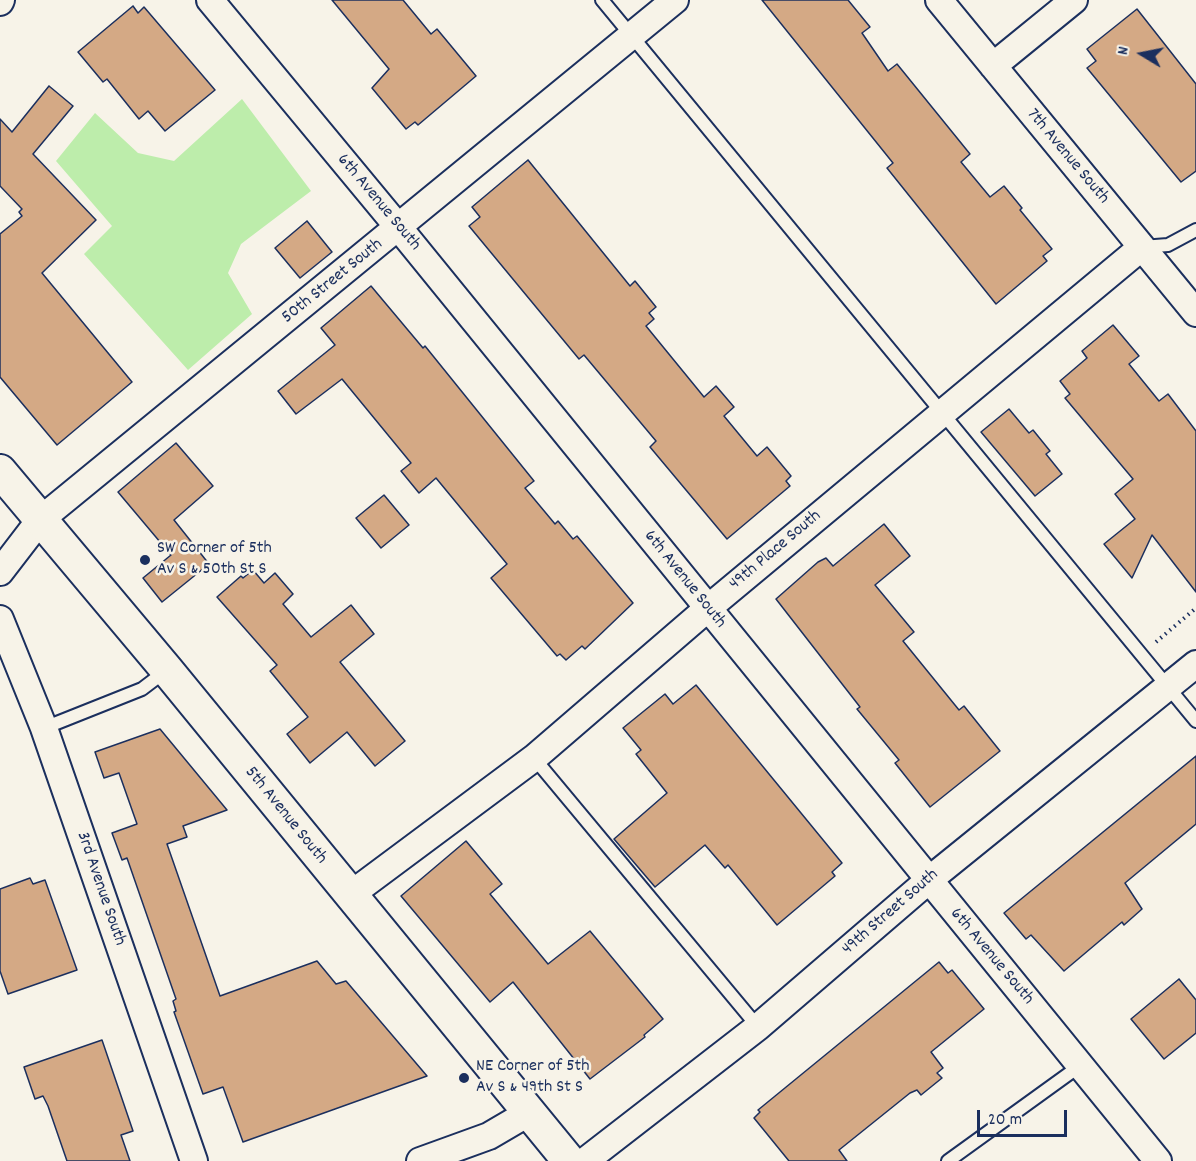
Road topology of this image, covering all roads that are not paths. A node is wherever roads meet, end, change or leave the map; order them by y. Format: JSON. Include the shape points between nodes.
{"nodes":[{"id":1,"x":210,"y":0,"type":"edge"},
{"id":2,"x":602,"y":0,"type":"edge"},
{"id":3,"x":675,"y":0,"type":"edge"},
{"id":4,"x":939,"y":0,"type":"edge"},
{"id":5,"x":1074,"y":0,"type":"edge"},
{"id":6,"x":631,"y":35,"type":"junction"},
{"id":7,"x":993,"y":66,"type":"junction"},
{"id":8,"x":399,"y":228,"type":"junction"},
{"id":9,"x":1196,"y":230,"type":"edge"},
{"id":10,"x":1142,"y":247,"type":"junction"},
{"id":11,"x":1196,"y":313,"type":"edge"},
{"id":12,"x":942,"y":413,"type":"junction"},
{"id":13,"x":0,"y":471,"type":"edge"},
{"id":14,"x":40,"y":520,"type":"junction"},
{"id":15,"x":0,"y":572,"type":"edge"},
{"id":16,"x":707,"y":609,"type":"junction"},
{"id":17,"x":0,"y":619,"type":"edge"},
{"id":18,"x":1196,"y":664,"type":"edge"},
{"id":19,"x":167,"y":670,"type":"junction"},
{"id":20,"x":1168,"y":687,"type":"junction"},
{"id":21,"x":1196,"y":721,"type":"edge"},
{"id":22,"x":44,"y":728,"type":"junction"},
{"id":23,"x":534,"y":758,"type":"junction"},
{"id":24,"x":928,"y":880,"type":"junction"},
{"id":25,"x":350,"y":895,"type":"junction"},
{"id":26,"x":758,"y":1027,"type":"junction"},
{"id":27,"x":1081,"y":1065,"type":"junction"},
{"id":28,"x":530,"y":1112,"type":"junction"},
{"id":29,"x":194,"y":1161,"type":"edge"},
{"id":30,"x":420,"y":1161,"type":"edge"},
{"id":31,"x":570,"y":1161,"type":"edge"},
{"id":32,"x":585,"y":1161,"type":"edge"},
{"id":33,"x":948,"y":1161,"type":"edge"},
{"id":34,"x":1158,"y":1161,"type":"edge"}],
"edges":[{"from":1,"to":8,"type":"street","name":"6th Avenue South"},
{"from":2,"to":6,"type":"lane"},
{"from":3,"to":6,"type":"street","name":"50th Street South"},
{"from":4,"to":7,"type":"street","name":"7th Avenue South"},
{"from":5,"to":7,"type":"street"},
{"from":6,"to":8,"type":"street","name":"50th Street South"},
{"from":6,"to":12,"type":"lane"},
{"from":7,"to":10,"type":"street","name":"7th Avenue South"},
{"from":8,"to":14,"type":"street","name":"50th Street South"},
{"from":8,"to":16,"type":"street","name":"6th Avenue South"},
{"from":9,"to":10,"type":"lane","via":[[1168,245]]},
{"from":10,"to":11,"type":"street","name":"7th Avenue South"},
{"from":10,"to":12,"type":"street","name":"49th Place South"},
{"from":12,"to":16,"type":"street","name":"49th Place South"},
{"from":12,"to":20,"type":"lane"},
{"from":13,"to":14,"type":"street","name":"5th Avenue South"},
{"from":14,"to":15,"type":"street","name":"50th Street South"},
{"from":14,"to":19,"type":"street","name":"5th Avenue South"},
{"from":16,"to":23,"type":"street","name":"49th Place South"},
{"from":16,"to":24,"type":"street","name":"6th Avenue South"},
{"from":17,"to":22,"type":"street","name":"3rd Avenue South"},
{"from":18,"to":20,"type":"street","name":"49th Street South"},
{"from":19,"to":22,"type":"lane","via":[[142,689]]},
{"from":19,"to":25,"type":"street","name":"5th Avenue South"},
{"from":20,"to":21,"type":"lane"},
{"from":20,"to":24,"type":"street","name":"49th Street South"},
{"from":22,"to":29,"type":"street","name":"3rd Avenue South"},
{"from":23,"to":25,"type":"street","name":"49th Place South"},
{"from":23,"to":26,"type":"lane"},
{"from":24,"to":26,"type":"street","name":"49th Street South"},
{"from":24,"to":27,"type":"street","name":"6th Avenue South"},
{"from":25,"to":28,"type":"street","name":"5th Avenue South"},
{"from":26,"to":32,"type":"street","name":"49th Street South"},
{"from":27,"to":33,"type":"lane"},
{"from":27,"to":34,"type":"street","name":"6th Avenue South"},
{"from":28,"to":30,"type":"street","via":[[489,1136]]},
{"from":28,"to":31,"type":"street","name":"5th Avenue South"}]}
